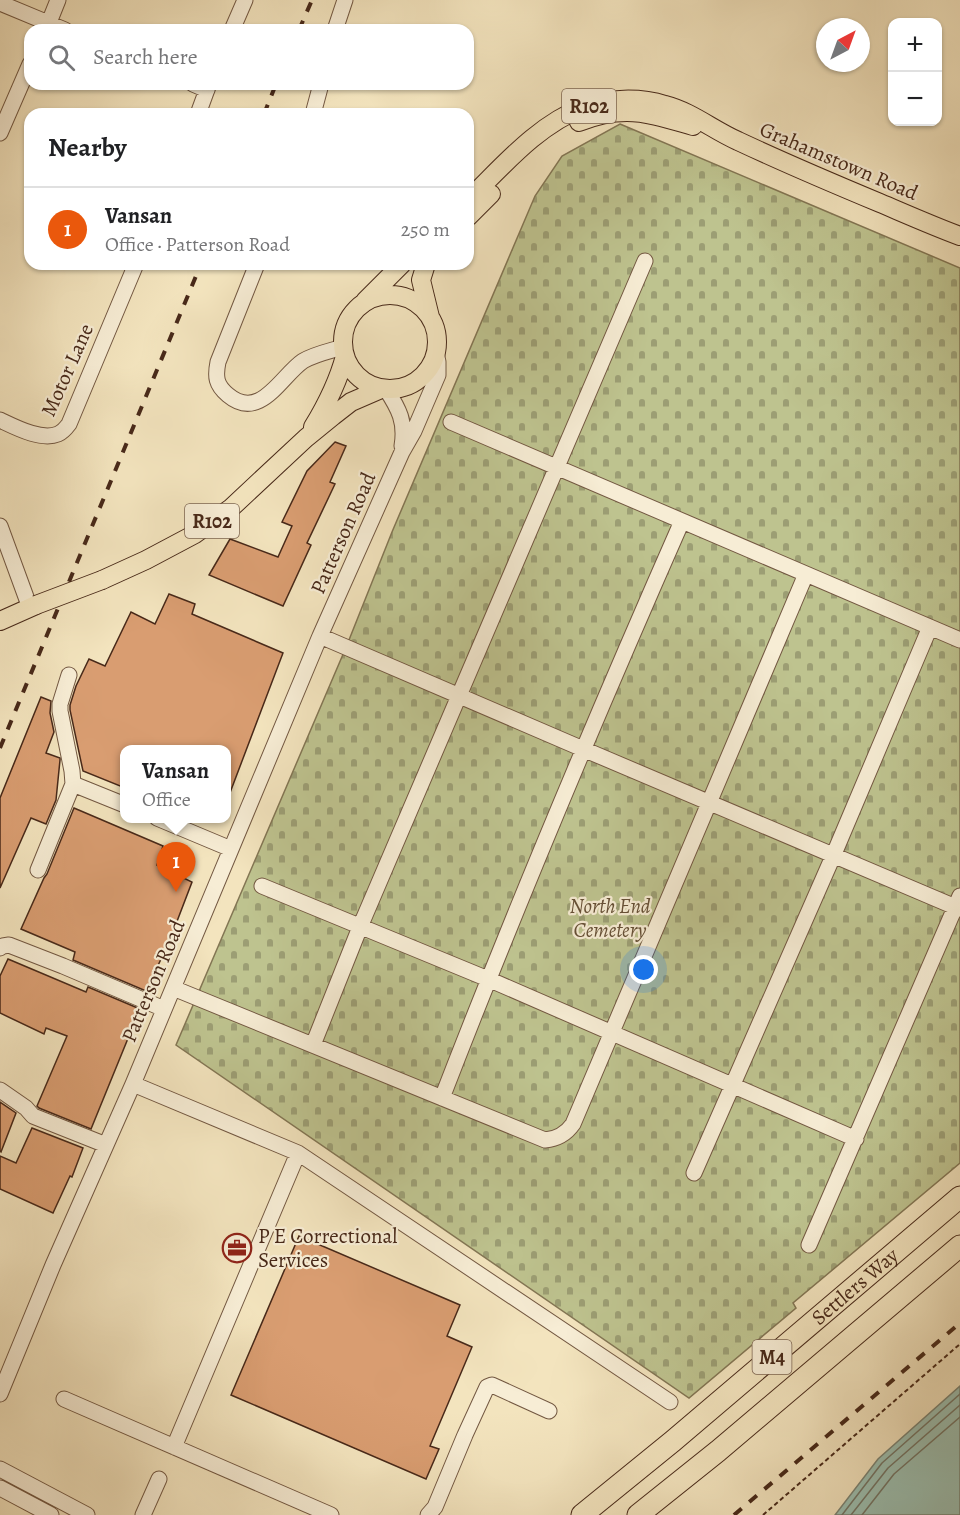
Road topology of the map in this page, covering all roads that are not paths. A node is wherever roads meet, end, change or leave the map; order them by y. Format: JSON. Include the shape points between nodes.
{"nodes":[{"id":1,"x":58,"y":0,"type":"edge"},
{"id":2,"x":245,"y":0,"type":"edge"},
{"id":3,"x":345,"y":0,"type":"edge"},
{"id":4,"x":0,"y":3,"type":"edge"},
{"id":5,"x":41,"y":24,"type":"edge"},
{"id":6,"x":48,"y":24,"type":"edge"},
{"id":7,"x":235,"y":24,"type":"edge"},
{"id":8,"x":337,"y":24,"type":"edge"},
{"id":9,"x":24,"y":78,"type":"edge"},
{"id":10,"x":202,"y":90,"type":"edge"},
{"id":11,"x":319,"y":90,"type":"edge"},
{"id":12,"x":199,"y":108,"type":"edge"},
{"id":13,"x":315,"y":108,"type":"edge"},
{"id":14,"x":0,"y":133,"type":"edge"},
{"id":15,"x":734,"y":140,"type":"junction"},
{"id":16,"x":474,"y":194,"type":"edge"},
{"id":17,"x":474,"y":211,"type":"edge"},
{"id":18,"x":960,"y":236,"type":"edge"},
{"id":19,"x":645,"y":261,"type":"dead end"},
{"id":20,"x":133,"y":270,"type":"edge"},
{"id":21,"x":255,"y":270,"type":"edge"},
{"id":22,"x":396,"y":270,"type":"edge"},
{"id":23,"x":424,"y":270,"type":"edge"},
{"id":24,"x":362,"y":304,"type":"junction"},
{"id":25,"x":430,"y":318,"type":"junction"},
{"id":26,"x":344,"y":351,"type":"junction"},
{"id":27,"x":436,"y":352,"type":"junction"},
{"id":28,"x":383,"y":389,"type":"junction"},
{"id":29,"x":0,"y":420,"type":"edge"},
{"id":30,"x":451,"y":422,"type":"dead end"},
{"id":31,"x":306,"y":438,"type":"junction"},
{"id":32,"x":402,"y":452,"type":"junction"},
{"id":33,"x":557,"y":467,"type":"junction"},
{"id":34,"x":682,"y":521,"type":"junction"},
{"id":35,"x":0,"y":526,"type":"edge"},
{"id":36,"x":806,"y":574,"type":"junction"},
{"id":37,"x":33,"y":607,"type":"junction"},
{"id":38,"x":0,"y":621,"type":"edge"},
{"id":39,"x":930,"y":627,"type":"junction"},
{"id":40,"x":320,"y":636,"type":"junction"},
{"id":41,"x":960,"y":640,"type":"edge"},
{"id":42,"x":69,"y":675,"type":"dead end"},
{"id":43,"x":459,"y":697,"type":"junction"},
{"id":44,"x":583,"y":749,"type":"junction"},
{"id":45,"x":74,"y":784,"type":"junction"},
{"id":46,"x":120,"y":803,"type":"edge"},
{"id":47,"x":709,"y":803,"type":"junction"},
{"id":48,"x":168,"y":823,"type":"edge"},
{"id":49,"x":231,"y":849,"type":"junction"},
{"id":50,"x":834,"y":854,"type":"junction"},
{"id":51,"x":38,"y":870,"type":"dead end"},
{"id":52,"x":262,"y":886,"type":"dead end"},
{"id":53,"x":958,"y":904,"type":"edge"},
{"id":54,"x":360,"y":927,"type":"junction"},
{"id":55,"x":0,"y":948,"type":"edge"},
{"id":56,"x":488,"y":979,"type":"junction"},
{"id":57,"x":173,"y":988,"type":"junction"},
{"id":58,"x":164,"y":1009,"type":"junction"},
{"id":59,"x":612,"y":1032,"type":"junction"},
{"id":60,"x":313,"y":1045,"type":"junction"},
{"id":61,"x":133,"y":1084,"type":"junction"},
{"id":62,"x":733,"y":1086,"type":"junction"},
{"id":63,"x":0,"y":1090,"type":"edge"},
{"id":64,"x":442,"y":1098,"type":"junction"},
{"id":65,"x":856,"y":1139,"type":"junction"},
{"id":66,"x":106,"y":1145,"type":"junction"},
{"id":67,"x":298,"y":1153,"type":"junction"},
{"id":68,"x":694,"y":1173,"type":"dead end"},
{"id":69,"x":960,"y":1197,"type":"edge"},
{"id":70,"x":809,"y":1245,"type":"dead end"},
{"id":71,"x":960,"y":1246,"type":"edge"},
{"id":72,"x":0,"y":1394,"type":"edge"},
{"id":73,"x":64,"y":1400,"type":"dead end"},
{"id":74,"x":670,"y":1402,"type":"dead end"},
{"id":75,"x":549,"y":1411,"type":"dead end"},
{"id":76,"x":174,"y":1447,"type":"junction"},
{"id":77,"x":718,"y":1451,"type":"junction"},
{"id":78,"x":0,"y":1469,"type":"edge"},
{"id":79,"x":159,"y":1479,"type":"dead end"},
{"id":80,"x":0,"y":1488,"type":"edge"},
{"id":81,"x":56,"y":1511,"type":"edge"},
{"id":82,"x":87,"y":1515,"type":"edge"},
{"id":83,"x":143,"y":1515,"type":"edge"},
{"id":84,"x":330,"y":1515,"type":"edge"},
{"id":85,"x":428,"y":1515,"type":"edge"},
{"id":86,"x":582,"y":1515,"type":"edge"},
{"id":87,"x":638,"y":1515,"type":"edge"},
{"id":88,"x":647,"y":1515,"type":"edge"}],
"edges":[{"from":1,"to":6,"type":"street"},
{"from":2,"to":7,"type":"street"},
{"from":3,"to":8,"type":"street"},
{"from":4,"to":5,"type":"street"},
{"from":9,"to":14,"type":"street"},
{"from":10,"to":12,"type":"street"},
{"from":11,"to":13,"type":"street"},
{"from":15,"to":16,"type":"main road","name":"Grahamstown Road","number":"R102","via":[[664,104],[645,100],[602,102],[554,122]]},
{"from":15,"to":17,"type":"main road","name":"Grahamstown Road","number":"R102","via":[[648,115],[627,112],[596,116],[552,138]]},
{"from":15,"to":18,"type":"main road","name":"Grahamstown Road","number":"R102"},
{"from":19,"to":33,"type":"street"},
{"from":20,"to":29,"type":"street","name":"Motor Lane","via":[[64,430],[47,436]]},
{"from":21,"to":26,"type":"street","via":[[215,375],[227,395],[238,402],[254,403],[267,397],[305,360]]},
{"from":22,"to":24,"type":"main road","number":"R102"},
{"from":23,"to":25,"type":"main road","via":[[421,280]]},
{"from":24,"to":25,"type":"main road","via":[[376,297],[397,295],[416,303]]},
{"from":24,"to":26,"type":"main road","number":"R102","via":[[350,316],[344,331]]},
{"from":25,"to":27,"type":"main road","via":[[436,334]]},
{"from":26,"to":28,"type":"main road","via":[[352,371]]},
{"from":26,"to":31,"type":"main road","number":"R102","via":[[333,392]]},
{"from":27,"to":28,"type":"main road","number":"R102","via":[[432,365],[418,380],[400,388]]},
{"from":27,"to":32,"type":"street","name":"Patterson Road","via":[[438,375]]},
{"from":28,"to":31,"type":"main road","number":"R102","via":[[351,402]]},
{"from":28,"to":32,"type":"street","name":"Patterson Road","via":[[400,412]]},
{"from":30,"to":33,"type":"street"},
{"from":31,"to":37,"type":"main road","number":"R102","bridge":true,"via":[[231,508],[195,534],[147,560]]},
{"from":32,"to":40,"type":"street","name":"Patterson Road"},
{"from":33,"to":34,"type":"street"},
{"from":33,"to":43,"type":"street"},
{"from":34,"to":36,"type":"street"},
{"from":34,"to":44,"type":"street"},
{"from":35,"to":37,"type":"street"},
{"from":36,"to":39,"type":"street"},
{"from":36,"to":47,"type":"street"},
{"from":37,"to":38,"type":"main road","number":"R102"},
{"from":39,"to":41,"type":"street"},
{"from":39,"to":50,"type":"street"},
{"from":40,"to":43,"type":"street"},
{"from":40,"to":49,"type":"street","name":"Patterson Road"},
{"from":42,"to":45,"type":"street","via":[[60,711]]},
{"from":43,"to":44,"type":"street"},
{"from":43,"to":54,"type":"street"},
{"from":44,"to":47,"type":"street"},
{"from":44,"to":56,"type":"street"},
{"from":45,"to":46,"type":"street"},
{"from":45,"to":51,"type":"street"},
{"from":47,"to":50,"type":"street"},
{"from":47,"to":59,"type":"street"},
{"from":48,"to":49,"type":"street"},
{"from":49,"to":57,"type":"street","name":"Patterson Road"},
{"from":50,"to":53,"type":"street"},
{"from":50,"to":62,"type":"street"},
{"from":52,"to":54,"type":"street"},
{"from":53,"to":65,"type":"street"},
{"from":54,"to":56,"type":"street"},
{"from":54,"to":60,"type":"street"},
{"from":55,"to":58,"type":"street","via":[[9,945]]},
{"from":56,"to":59,"type":"street"},
{"from":56,"to":64,"type":"street"},
{"from":57,"to":58,"type":"street","name":"Patterson Road"},
{"from":57,"to":60,"type":"street"},
{"from":58,"to":61,"type":"street","name":"Patterson Road"},
{"from":59,"to":62,"type":"street"},
{"from":59,"to":64,"type":"street","via":[[573,1124],[558,1137],[544,1140]]},
{"from":60,"to":64,"type":"street"},
{"from":61,"to":66,"type":"street","name":"Patterson Road"},
{"from":61,"to":67,"type":"street"},
{"from":62,"to":65,"type":"street"},
{"from":62,"to":68,"type":"street"},
{"from":63,"to":66,"type":"street","via":[[33,1116]]},
{"from":65,"to":70,"type":"street"},
{"from":66,"to":72,"type":"street","name":"Patterson Road"},
{"from":67,"to":74,"type":"street"},
{"from":67,"to":76,"type":"street"},
{"from":69,"to":86,"type":"highway","name":"Settlers Way","number":"M4"},
{"from":71,"to":77,"type":"highway","name":"Settlers Way","number":"M4"},
{"from":73,"to":76,"type":"street"},
{"from":75,"to":85,"type":"street","via":[[492,1385],[487,1387],[435,1507]]},
{"from":76,"to":84,"type":"street"},
{"from":77,"to":87,"type":"highway","name":"Settlers Way","number":"M4"},
{"from":77,"to":88,"type":"highway"},
{"from":78,"to":81,"type":"street"},
{"from":79,"to":83,"type":"street"},
{"from":80,"to":81,"type":"street"},
{"from":81,"to":82,"type":"street"}]}
